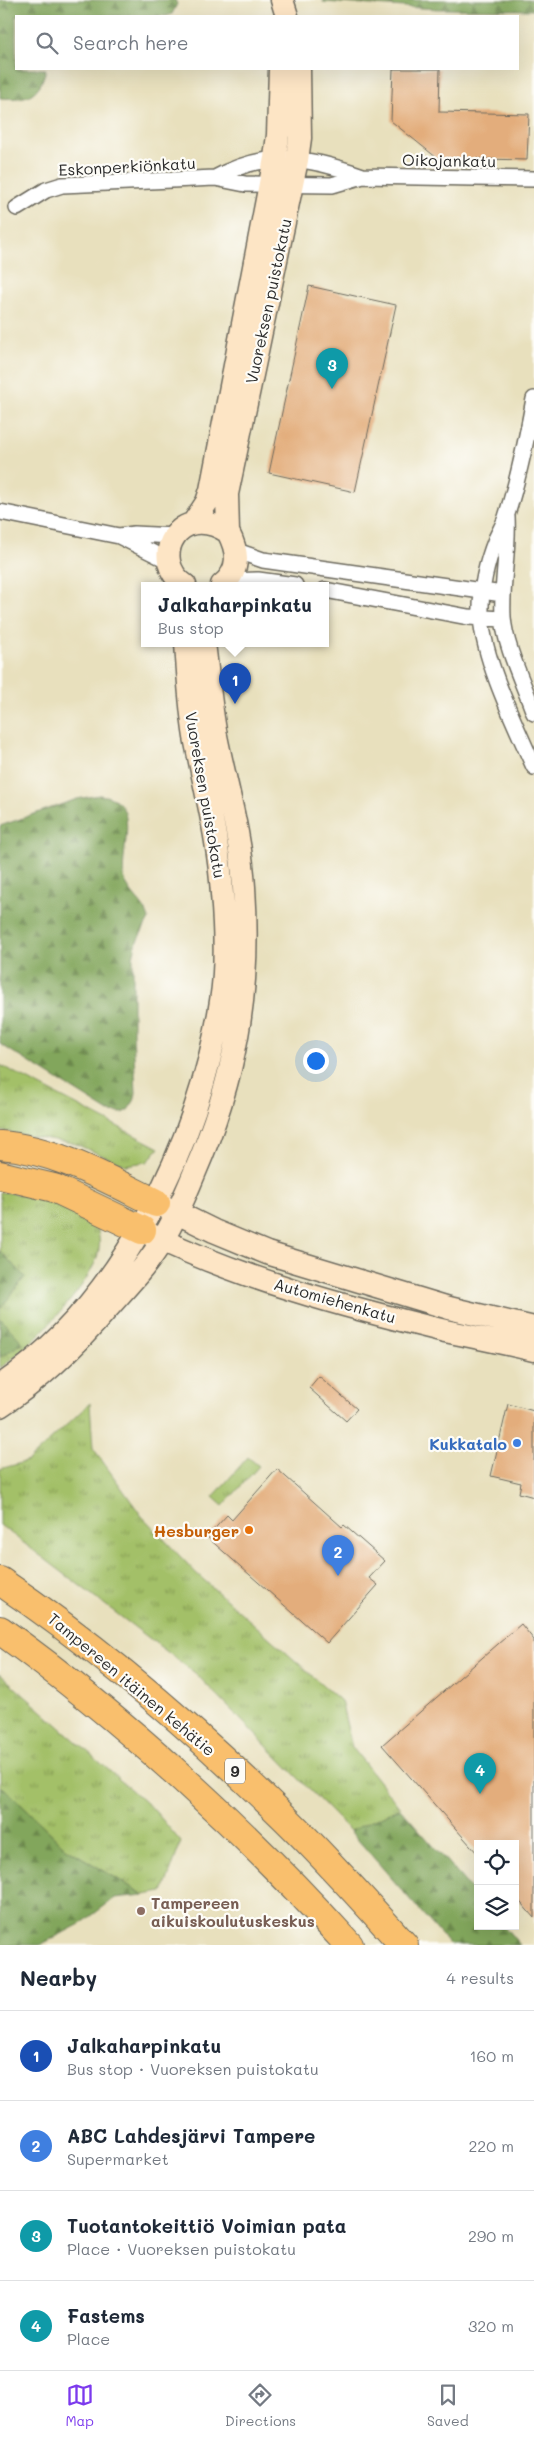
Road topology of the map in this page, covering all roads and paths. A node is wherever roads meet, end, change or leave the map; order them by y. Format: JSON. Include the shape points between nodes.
{"nodes":[{"id":1,"x":271,"y":0,"type":"edge"},
{"id":2,"x":282,"y":0,"type":"edge"},
{"id":3,"x":274,"y":15,"type":"edge"},
{"id":4,"x":287,"y":15,"type":"edge"},
{"id":5,"x":280,"y":70,"type":"edge"},
{"id":6,"x":299,"y":70,"type":"edge"},
{"id":7,"x":275,"y":158,"type":"junction"},
{"id":8,"x":297,"y":160,"type":"junction"},
{"id":9,"x":363,"y":176,"type":"junction"},
{"id":10,"x":215,"y":178,"type":"junction"},
{"id":11,"x":534,"y":179,"type":"edge"},
{"id":12,"x":270,"y":184,"type":"junction"},
{"id":13,"x":292,"y":184,"type":"junction"},
{"id":14,"x":17,"y":208,"type":"dead end"},
{"id":15,"x":534,"y":399,"type":"edge"},
{"id":16,"x":0,"y":512,"type":"edge"},
{"id":17,"x":507,"y":515,"type":"junction"},
{"id":18,"x":194,"y":522,"type":"junction"},
{"id":19,"x":119,"y":536,"type":"junction"},
{"id":20,"x":174,"y":536,"type":"junction"},
{"id":21,"x":232,"y":541,"type":"junction"},
{"id":22,"x":169,"y":561,"type":"junction"},
{"id":23,"x":180,"y":582,"type":"edge"},
{"id":24,"x":226,"y":582,"type":"edge"},
{"id":25,"x":236,"y":582,"type":"edge"},
{"id":26,"x":273,"y":582,"type":"edge"},
{"id":27,"x":329,"y":591,"type":"edge"},
{"id":28,"x":482,"y":591,"type":"junction"},
{"id":29,"x":503,"y":594,"type":"junction"},
{"id":30,"x":482,"y":618,"type":"junction"},
{"id":31,"x":503,"y":618,"type":"junction"},
{"id":32,"x":186,"y":647,"type":"edge"},
{"id":33,"x":204,"y":647,"type":"edge"},
{"id":34,"x":534,"y":713,"type":"edge"},
{"id":35,"x":534,"y":768,"type":"edge"},
{"id":36,"x":0,"y":1145,"type":"edge"},
{"id":37,"x":0,"y":1175,"type":"edge"},
{"id":38,"x":167,"y":1208,"type":"junction"},
{"id":39,"x":152,"y":1235,"type":"junction"},
{"id":40,"x":534,"y":1328,"type":"edge"},
{"id":41,"x":534,"y":1350,"type":"edge"},
{"id":42,"x":0,"y":1386,"type":"edge"},
{"id":43,"x":0,"y":1406,"type":"edge"},
{"id":44,"x":0,"y":1565,"type":"edge"},
{"id":45,"x":0,"y":1581,"type":"edge"},
{"id":46,"x":49,"y":1614,"type":"junction"},
{"id":47,"x":0,"y":1630,"type":"edge"},
{"id":48,"x":350,"y":1945,"type":"edge"},
{"id":49,"x":404,"y":1945,"type":"edge"}],
"edges":[{"from":1,"to":3,"type":"main road"},
{"from":2,"to":4,"type":"main road"},
{"from":5,"to":7,"type":"main road","name":"Vuoreksen puistokatu"},
{"from":6,"to":8,"type":"main road","name":"Vuoreksen puistokatu"},
{"from":7,"to":8,"type":"street","name":"Oikojankatu"},
{"from":7,"to":10,"type":"street","name":"Eskonperkiönkatu","via":[[243,164]]},
{"from":7,"to":12,"type":"main road","name":"Vuoreksen puistokatu"},
{"from":8,"to":9,"type":"street","name":"Oikojankatu"},
{"from":8,"to":13,"type":"main road","name":"Vuoreksen puistokatu"},
{"from":9,"to":11,"type":"street","name":"Oikojankatu"},
{"from":9,"to":13,"type":"street","name":"Oikojankatu","via":[[332,185]]},
{"from":10,"to":12,"type":"street","name":"Eskonperkiönkatu","via":[[245,184]]},
{"from":10,"to":14,"type":"street","name":"Eskonperkiönkatu","via":[[62,186],[38,193]]},
{"from":12,"to":13,"type":"street","name":"Oikojankatu"},
{"from":12,"to":18,"type":"main road","name":"Vuoreksen puistokatu","via":[[211,490]]},
{"from":13,"to":21,"type":"main road","name":"Vuoreksen puistokatu","via":[[227,494]]},
{"from":15,"to":17,"type":"street"},
{"from":16,"to":19,"type":"street"},
{"from":17,"to":28,"type":"street","via":[[487,566]]},
{"from":17,"to":29,"type":"street"},
{"from":18,"to":20,"type":"main road"},
{"from":18,"to":21,"type":"main road","via":[[206,521]]},
{"from":19,"to":20,"type":"street"},
{"from":19,"to":22,"type":"street"},
{"from":20,"to":22,"type":"main road","via":[[168,548]]},
{"from":21,"to":24,"type":"main road","name":"Vuoreksen puistokatu","via":[[235,571]]},
{"from":21,"to":28,"type":"street","via":[[264,560]]},
{"from":22,"to":23,"type":"main road"},
{"from":25,"to":26,"type":"street"},
{"from":27,"to":30,"type":"street"},
{"from":28,"to":29,"type":"street"},
{"from":28,"to":30,"type":"street"},
{"from":29,"to":31,"type":"street"},
{"from":30,"to":31,"type":"street"},
{"from":30,"to":35,"type":"street","via":[[490,658]]},
{"from":31,"to":34,"type":"street"},
{"from":32,"to":38,"type":"main road","name":"Vuoreksen puistokatu","via":[[192,718],[220,860],[224,978],[208,1064],[181,1145]]},
{"from":33,"to":38,"type":"main road","name":"Vuoreksen puistokatu","via":[[214,724],[241,856],[246,963],[242,1016],[230,1074],[203,1155]]},
{"from":36,"to":38,"type":"highway","via":[[57,1157]]},
{"from":37,"to":39,"type":"highway","via":[[54,1188]]},
{"from":38,"to":39,"type":"main road","name":"Vuoreksen puistokatu"},
{"from":38,"to":40,"type":"main road","name":"Automiehenkatu","via":[[223,1235],[303,1265],[449,1308]]},
{"from":39,"to":41,"type":"main road","name":"Automiehenkatu","via":[[216,1263],[322,1298],[446,1331]]},
{"from":39,"to":42,"type":"main road","name":"Vuoreksen puistokatu","via":[[39,1356]]},
{"from":39,"to":43,"type":"main road","name":"Vuoreksen puistokatu","via":[[148,1261],[78,1343],[32,1384]]},
{"from":44,"to":46,"type":"highway"},
{"from":45,"to":46,"type":"highway","name":"Tampereen itäinen kehätie","number":"9"},
{"from":46,"to":49,"type":"highway","name":"Tampereen itäinen kehätie","number":"9","via":[[215,1752],[286,1819]]},
{"from":47,"to":48,"type":"highway","via":[[186,1782],[261,1851]]}]}
